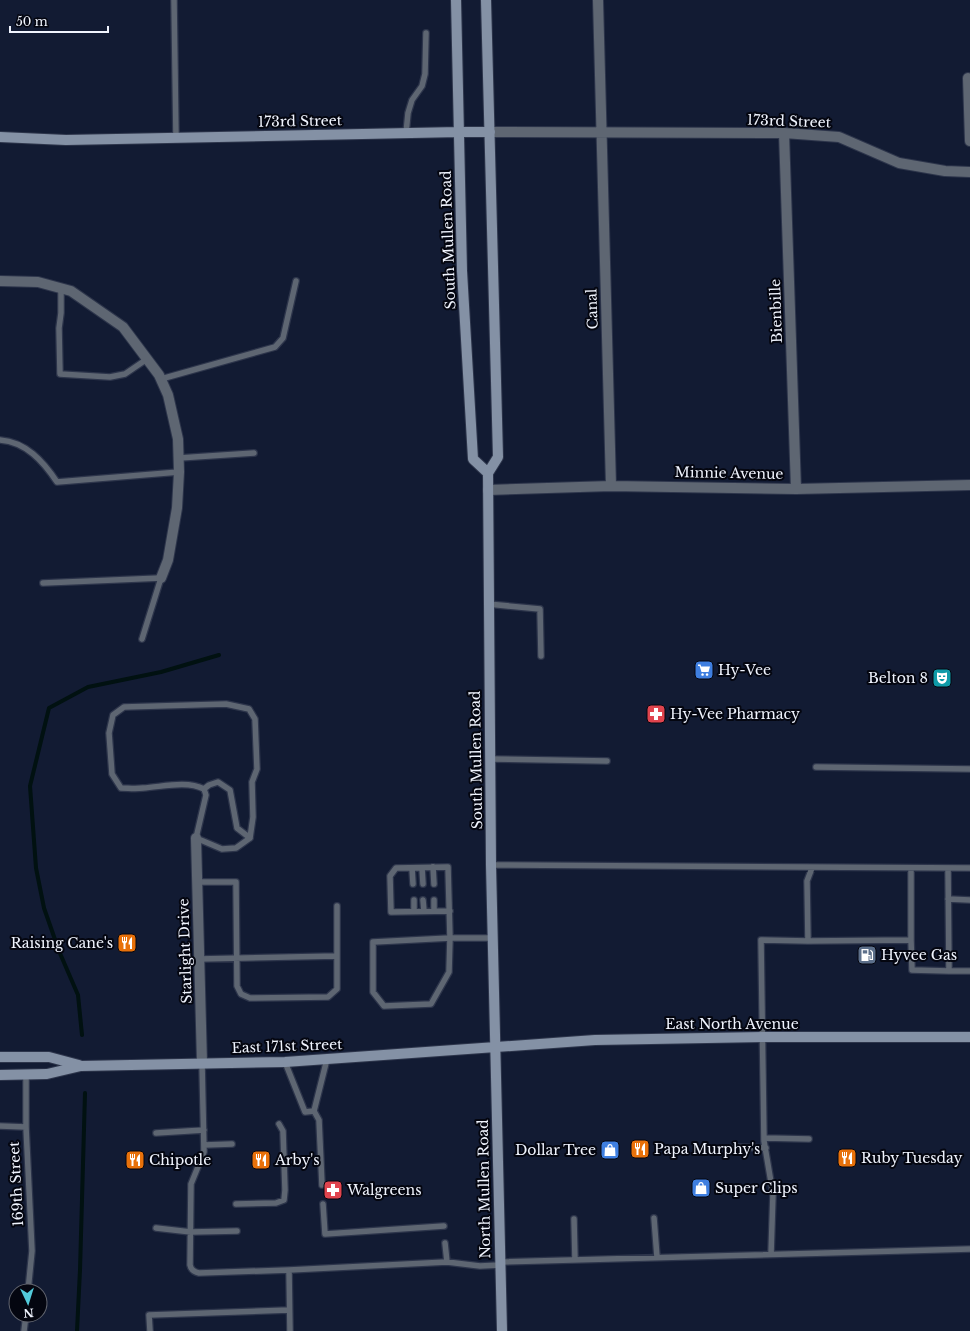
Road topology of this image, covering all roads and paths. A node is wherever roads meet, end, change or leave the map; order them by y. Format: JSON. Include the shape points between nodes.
{"nodes":[{"id":1,"x":174,"y":0,"type":"edge"},
{"id":2,"x":456,"y":0,"type":"edge"},
{"id":3,"x":486,"y":0,"type":"edge"},
{"id":4,"x":598,"y":0,"type":"edge"},
{"id":5,"x":426,"y":33,"type":"dead end"},
{"id":6,"x":968,"y":78,"type":"dead end"},
{"id":7,"x":459,"y":132,"type":"junction"},
{"id":8,"x":490,"y":132,"type":"junction"},
{"id":9,"x":601,"y":132,"type":"junction"},
{"id":10,"x":406,"y":133,"type":"junction"},
{"id":11,"x":784,"y":133,"type":"junction"},
{"id":12,"x":0,"y":137,"type":"edge"},
{"id":13,"x":176,"y":137,"type":"junction"},
{"id":14,"x":970,"y":141,"type":"edge"},
{"id":15,"x":970,"y":172,"type":"edge"},
{"id":16,"x":0,"y":281,"type":"edge"},
{"id":17,"x":296,"y":281,"type":"dead end"},
{"id":18,"x":61,"y":288,"type":"junction"},
{"id":19,"x":147,"y":359,"type":"junction"},
{"id":20,"x":160,"y":378,"type":"junction"},
{"id":21,"x":0,"y":440,"type":"edge"},
{"id":22,"x":254,"y":453,"type":"dead end"},
{"id":23,"x":179,"y":458,"type":"junction"},
{"id":24,"x":179,"y":472,"type":"junction"},
{"id":25,"x":488,"y":473,"type":"junction"},
{"id":26,"x":970,"y":485,"type":"edge"},
{"id":27,"x":611,"y":486,"type":"junction"},
{"id":28,"x":796,"y":488,"type":"junction"},
{"id":29,"x":488,"y":490,"type":"junction"},
{"id":30,"x":162,"y":578,"type":"junction"},
{"id":31,"x":43,"y":583,"type":"dead end"},
{"id":32,"x":488,"y":604,"type":"junction"},
{"id":33,"x":142,"y":639,"type":"dead end"},
{"id":34,"x":541,"y":656,"type":"dead end"},
{"id":35,"x":490,"y":758,"type":"junction"},
{"id":36,"x":607,"y":761,"type":"dead end"},
{"id":37,"x":816,"y":767,"type":"dead end"},
{"id":38,"x":970,"y":770,"type":"edge"},
{"id":39,"x":204,"y":789,"type":"junction"},
{"id":40,"x":196,"y":838,"type":"junction"},
{"id":41,"x":250,"y":838,"type":"junction"},
{"id":42,"x":491,"y":865,"type":"junction"},
{"id":43,"x":433,"y":867,"type":"junction"},
{"id":44,"x":412,"y":868,"type":"junction"},
{"id":45,"x":422,"y":868,"type":"junction"},
{"id":46,"x":812,"y":868,"type":"junction"},
{"id":47,"x":911,"y":868,"type":"junction"},
{"id":48,"x":948,"y":868,"type":"junction"},
{"id":49,"x":970,"y":868,"type":"edge"},
{"id":50,"x":197,"y":882,"type":"junction"},
{"id":51,"x":413,"y":884,"type":"dead end"},
{"id":52,"x":423,"y":884,"type":"dead end"},
{"id":53,"x":434,"y":884,"type":"dead end"},
{"id":54,"x":948,"y":899,"type":"junction"},
{"id":55,"x":414,"y":900,"type":"dead end"},
{"id":56,"x":423,"y":900,"type":"dead end"},
{"id":57,"x":434,"y":900,"type":"dead end"},
{"id":58,"x":970,"y":900,"type":"edge"},
{"id":59,"x":336,"y":906,"type":"dead end"},
{"id":60,"x":414,"y":911,"type":"junction"},
{"id":61,"x":424,"y":911,"type":"junction"},
{"id":62,"x":434,"y":911,"type":"junction"},
{"id":63,"x":450,"y":911,"type":"junction"},
{"id":64,"x":450,"y":938,"type":"junction"},
{"id":65,"x":492,"y":938,"type":"junction"},
{"id":66,"x":808,"y":940,"type":"junction"},
{"id":67,"x":911,"y":940,"type":"junction"},
{"id":68,"x":337,"y":956,"type":"junction"},
{"id":69,"x":236,"y":958,"type":"junction"},
{"id":70,"x":199,"y":959,"type":"junction"},
{"id":71,"x":949,"y":971,"type":"junction"},
{"id":72,"x":970,"y":971,"type":"edge"},
{"id":73,"x":763,"y":1037,"type":"junction"},
{"id":74,"x":970,"y":1037,"type":"edge"},
{"id":75,"x":495,"y":1046,"type":"junction"},
{"id":76,"x":0,"y":1057,"type":"edge"},
{"id":77,"x":22,"y":1057,"type":"junction"},
{"id":78,"x":327,"y":1059,"type":"junction"},
{"id":79,"x":285,"y":1062,"type":"junction"},
{"id":80,"x":0,"y":1063,"type":"edge"},
{"id":81,"x":202,"y":1063,"type":"junction"},
{"id":82,"x":81,"y":1066,"type":"junction"},
{"id":83,"x":0,"y":1075,"type":"edge"},
{"id":84,"x":26,"y":1075,"type":"junction"},
{"id":85,"x":314,"y":1111,"type":"junction"},
{"id":86,"x":280,"y":1124,"type":"dead end"},
{"id":87,"x":0,"y":1126,"type":"edge"},
{"id":88,"x":26,"y":1127,"type":"junction"},
{"id":89,"x":204,"y":1130,"type":"junction"},
{"id":90,"x":156,"y":1133,"type":"dead end"},
{"id":91,"x":764,"y":1138,"type":"junction"},
{"id":92,"x":810,"y":1139,"type":"dead end"},
{"id":93,"x":232,"y":1144,"type":"dead end"},
{"id":94,"x":204,"y":1145,"type":"junction"},
{"id":95,"x":734,"y":1147,"type":"dead end"},
{"id":96,"x":766,"y":1148,"type":"junction"},
{"id":97,"x":322,"y":1185,"type":"dead end"},
{"id":98,"x":236,"y":1204,"type":"dead end"},
{"id":99,"x":323,"y":1204,"type":"dead end"},
{"id":100,"x":654,"y":1218,"type":"dead end"},
{"id":101,"x":574,"y":1220,"type":"dead end"},
{"id":102,"x":444,"y":1226,"type":"dead end"},
{"id":103,"x":156,"y":1228,"type":"dead end"},
{"id":104,"x":236,"y":1231,"type":"dead end"},
{"id":105,"x":191,"y":1232,"type":"junction"},
{"id":106,"x":445,"y":1243,"type":"dead end"},
{"id":107,"x":970,"y":1249,"type":"edge"},
{"id":108,"x":771,"y":1254,"type":"junction"},
{"id":109,"x":657,"y":1257,"type":"junction"},
{"id":110,"x":575,"y":1260,"type":"junction"},
{"id":111,"x":447,"y":1262,"type":"junction"},
{"id":112,"x":500,"y":1263,"type":"junction"},
{"id":113,"x":289,"y":1270,"type":"junction"},
{"id":114,"x":29,"y":1283,"type":"edge"},
{"id":115,"x":289,"y":1310,"type":"junction"},
{"id":116,"x":150,"y":1331,"type":"edge"},
{"id":117,"x":290,"y":1331,"type":"edge"},
{"id":118,"x":502,"y":1331,"type":"edge"}],
"edges":[{"from":1,"to":13,"type":"lane"},
{"from":2,"to":7,"type":"street","name":"South Mullen Road"},
{"from":3,"to":8,"type":"street"},
{"from":4,"to":9,"type":"street"},
{"from":5,"to":10,"type":"lane","via":[[425,74],[422,86],[412,100]]},
{"from":6,"to":14,"type":"street"},
{"from":7,"to":8,"type":"street","name":"173rd Street"},
{"from":7,"to":10,"type":"street","name":"173rd Street"},
{"from":7,"to":25,"type":"street","name":"South Mullen Road","via":[[462,271],[473,459]]},
{"from":8,"to":9,"type":"street","name":"173rd Street"},
{"from":8,"to":25,"type":"street","via":[[498,457]]},
{"from":9,"to":11,"type":"street","name":"173rd Street"},
{"from":9,"to":27,"type":"street","name":"Canal"},
{"from":10,"to":13,"type":"street","name":"173rd Street"},
{"from":11,"to":15,"type":"street","name":"173rd Street","via":[[839,137],[899,163],[945,171]]},
{"from":11,"to":28,"type":"street","name":"Bienbille"},
{"from":12,"to":13,"type":"street","name":"173rd Street","via":[[66,140]]},
{"from":16,"to":18,"type":"street","via":[[38,282]]},
{"from":17,"to":20,"type":"lane","via":[[283,338],[275,346]]},
{"from":18,"to":19,"type":"street","via":[[71,291],[123,327]]},
{"from":18,"to":19,"type":"lane","via":[[58,328],[60,374],[110,377],[125,374]]},
{"from":19,"to":20,"type":"street"},
{"from":20,"to":23,"type":"street","via":[[168,395],[178,439]]},
{"from":21,"to":24,"type":"lane","via":[[18,444],[34,454],[57,482]]},
{"from":22,"to":23,"type":"lane"},
{"from":23,"to":24,"type":"street"},
{"from":24,"to":30,"type":"street","via":[[177,508],[168,560]]},
{"from":25,"to":29,"type":"street","name":"South Mullen Road"},
{"from":26,"to":28,"type":"street","name":"Minnie Avenue"},
{"from":27,"to":28,"type":"street","name":"Minnie Avenue"},
{"from":27,"to":29,"type":"street","name":"Minnie Avenue"},
{"from":29,"to":32,"type":"street","name":"South Mullen Road"},
{"from":30,"to":31,"type":"lane"},
{"from":30,"to":33,"type":"lane"},
{"from":32,"to":34,"type":"lane","via":[[540,609]]},
{"from":32,"to":35,"type":"street","name":"South Mullen Road"},
{"from":35,"to":36,"type":"lane"},
{"from":35,"to":42,"type":"street","name":"South Mullen Road"},
{"from":37,"to":38,"type":"lane"},
{"from":39,"to":40,"type":"lane","via":[[206,795]]},
{"from":39,"to":41,"type":"lane","via":[[218,782],[230,790],[237,828]]},
{"from":39,"to":41,"type":"lane","via":[[197,785],[121,788],[112,774],[109,733],[113,715],[124,707],[226,704],[249,709],[255,719],[257,769],[252,782],[253,817]]},
{"from":40,"to":41,"type":"lane","via":[[222,848],[236,848]]},
{"from":40,"to":50,"type":"street","name":"Starlight Drive"},
{"from":42,"to":46,"type":"lane"},
{"from":42,"to":65,"type":"street","name":"South Mullen Road"},
{"from":43,"to":45,"type":"lane"},
{"from":43,"to":53,"type":"lane"},
{"from":43,"to":63,"type":"lane","via":[[448,867]]},
{"from":44,"to":45,"type":"lane"},
{"from":44,"to":51,"type":"lane"},
{"from":44,"to":60,"type":"lane","via":[[396,868],[390,876],[391,912]]},
{"from":45,"to":52,"type":"lane"},
{"from":46,"to":47,"type":"lane"},
{"from":46,"to":66,"type":"lane","via":[[807,880]]},
{"from":47,"to":48,"type":"lane"},
{"from":47,"to":67,"type":"lane"},
{"from":48,"to":49,"type":"lane"},
{"from":48,"to":54,"type":"lane"},
{"from":50,"to":69,"type":"lane","via":[[236,882]]},
{"from":50,"to":70,"type":"street","name":"Starlight Drive"},
{"from":54,"to":58,"type":"lane"},
{"from":54,"to":71,"type":"lane"},
{"from":55,"to":60,"type":"lane"},
{"from":56,"to":61,"type":"lane"},
{"from":57,"to":62,"type":"lane"},
{"from":59,"to":68,"type":"lane"},
{"from":60,"to":61,"type":"lane"},
{"from":61,"to":62,"type":"lane"},
{"from":62,"to":63,"type":"lane"},
{"from":63,"to":64,"type":"lane"},
{"from":64,"to":64,"type":"lane","via":[[373,942],[373,992],[384,1006],[431,1004],[449,972]]},
{"from":64,"to":65,"type":"lane"},
{"from":65,"to":75,"type":"street","name":"South Mullen Road"},
{"from":66,"to":67,"type":"lane"},
{"from":66,"to":73,"type":"lane","via":[[761,940]]},
{"from":67,"to":71,"type":"lane","via":[[912,970]]},
{"from":68,"to":69,"type":"lane"},
{"from":68,"to":69,"type":"lane","via":[[337,989],[328,997],[250,998],[241,994],[237,986]]},
{"from":69,"to":70,"type":"lane"},
{"from":70,"to":81,"type":"street","name":"Starlight Drive"},
{"from":71,"to":72,"type":"lane"},
{"from":73,"to":74,"type":"street","name":"East North Avenue"},
{"from":73,"to":75,"type":"street","name":"East North Avenue","via":[[595,1040]]},
{"from":73,"to":91,"type":"lane"},
{"from":75,"to":78,"type":"street","name":"East 171st Street"},
{"from":75,"to":112,"type":"street","name":"North Mullen Road"},
{"from":76,"to":77,"type":"street","name":"East 171st Street"},
{"from":77,"to":80,"type":"street"},
{"from":77,"to":82,"type":"street","name":"East 171st Street","via":[[49,1057]]},
{"from":78,"to":79,"type":"street","name":"East 171st Street"},
{"from":78,"to":85,"type":"lane"},
{"from":79,"to":81,"type":"street","name":"East 171st Street"},
{"from":79,"to":85,"type":"lane","via":[[305,1112]]},
{"from":81,"to":82,"type":"street","name":"East 171st Street"},
{"from":81,"to":89,"type":"lane"},
{"from":82,"to":84,"type":"street","name":"East 171st Street","via":[[47,1074]]},
{"from":83,"to":84,"type":"street","name":"East 171st Street"},
{"from":84,"to":88,"type":"lane","name":"169th Street"},
{"from":85,"to":97,"type":"lane","via":[[319,1120]]},
{"from":86,"to":98,"type":"lane","via":[[283,1131],[284,1200],[276,1203]]},
{"from":87,"to":88,"type":"lane"},
{"from":88,"to":114,"type":"lane","name":"169th Street","via":[[32,1251]]},
{"from":89,"to":90,"type":"lane"},
{"from":89,"to":94,"type":"lane"},
{"from":91,"to":92,"type":"lane"},
{"from":91,"to":96,"type":"lane"},
{"from":93,"to":94,"type":"lane"},
{"from":94,"to":105,"type":"lane","via":[[204,1152],[191,1184]]},
{"from":95,"to":96,"type":"lane"},
{"from":96,"to":108,"type":"lane","via":[[773,1194]]},
{"from":99,"to":102,"type":"lane","via":[[325,1234]]},
{"from":100,"to":109,"type":"lane"},
{"from":101,"to":110,"type":"lane"},
{"from":103,"to":105,"type":"lane"},
{"from":104,"to":105,"type":"lane"},
{"from":105,"to":113,"type":"lane","via":[[190,1265],[196,1272]]},
{"from":106,"to":111,"type":"lane"},
{"from":107,"to":108,"type":"lane"},
{"from":108,"to":109,"type":"lane"},
{"from":109,"to":110,"type":"lane"},
{"from":110,"to":112,"type":"lane"},
{"from":111,"to":112,"type":"lane","via":[[480,1266]]},
{"from":111,"to":113,"type":"lane"},
{"from":112,"to":118,"type":"street","name":"North Mullen Road"},
{"from":113,"to":115,"type":"lane"},
{"from":115,"to":116,"type":"lane","via":[[149,1315]]},
{"from":115,"to":117,"type":"lane"}]}
